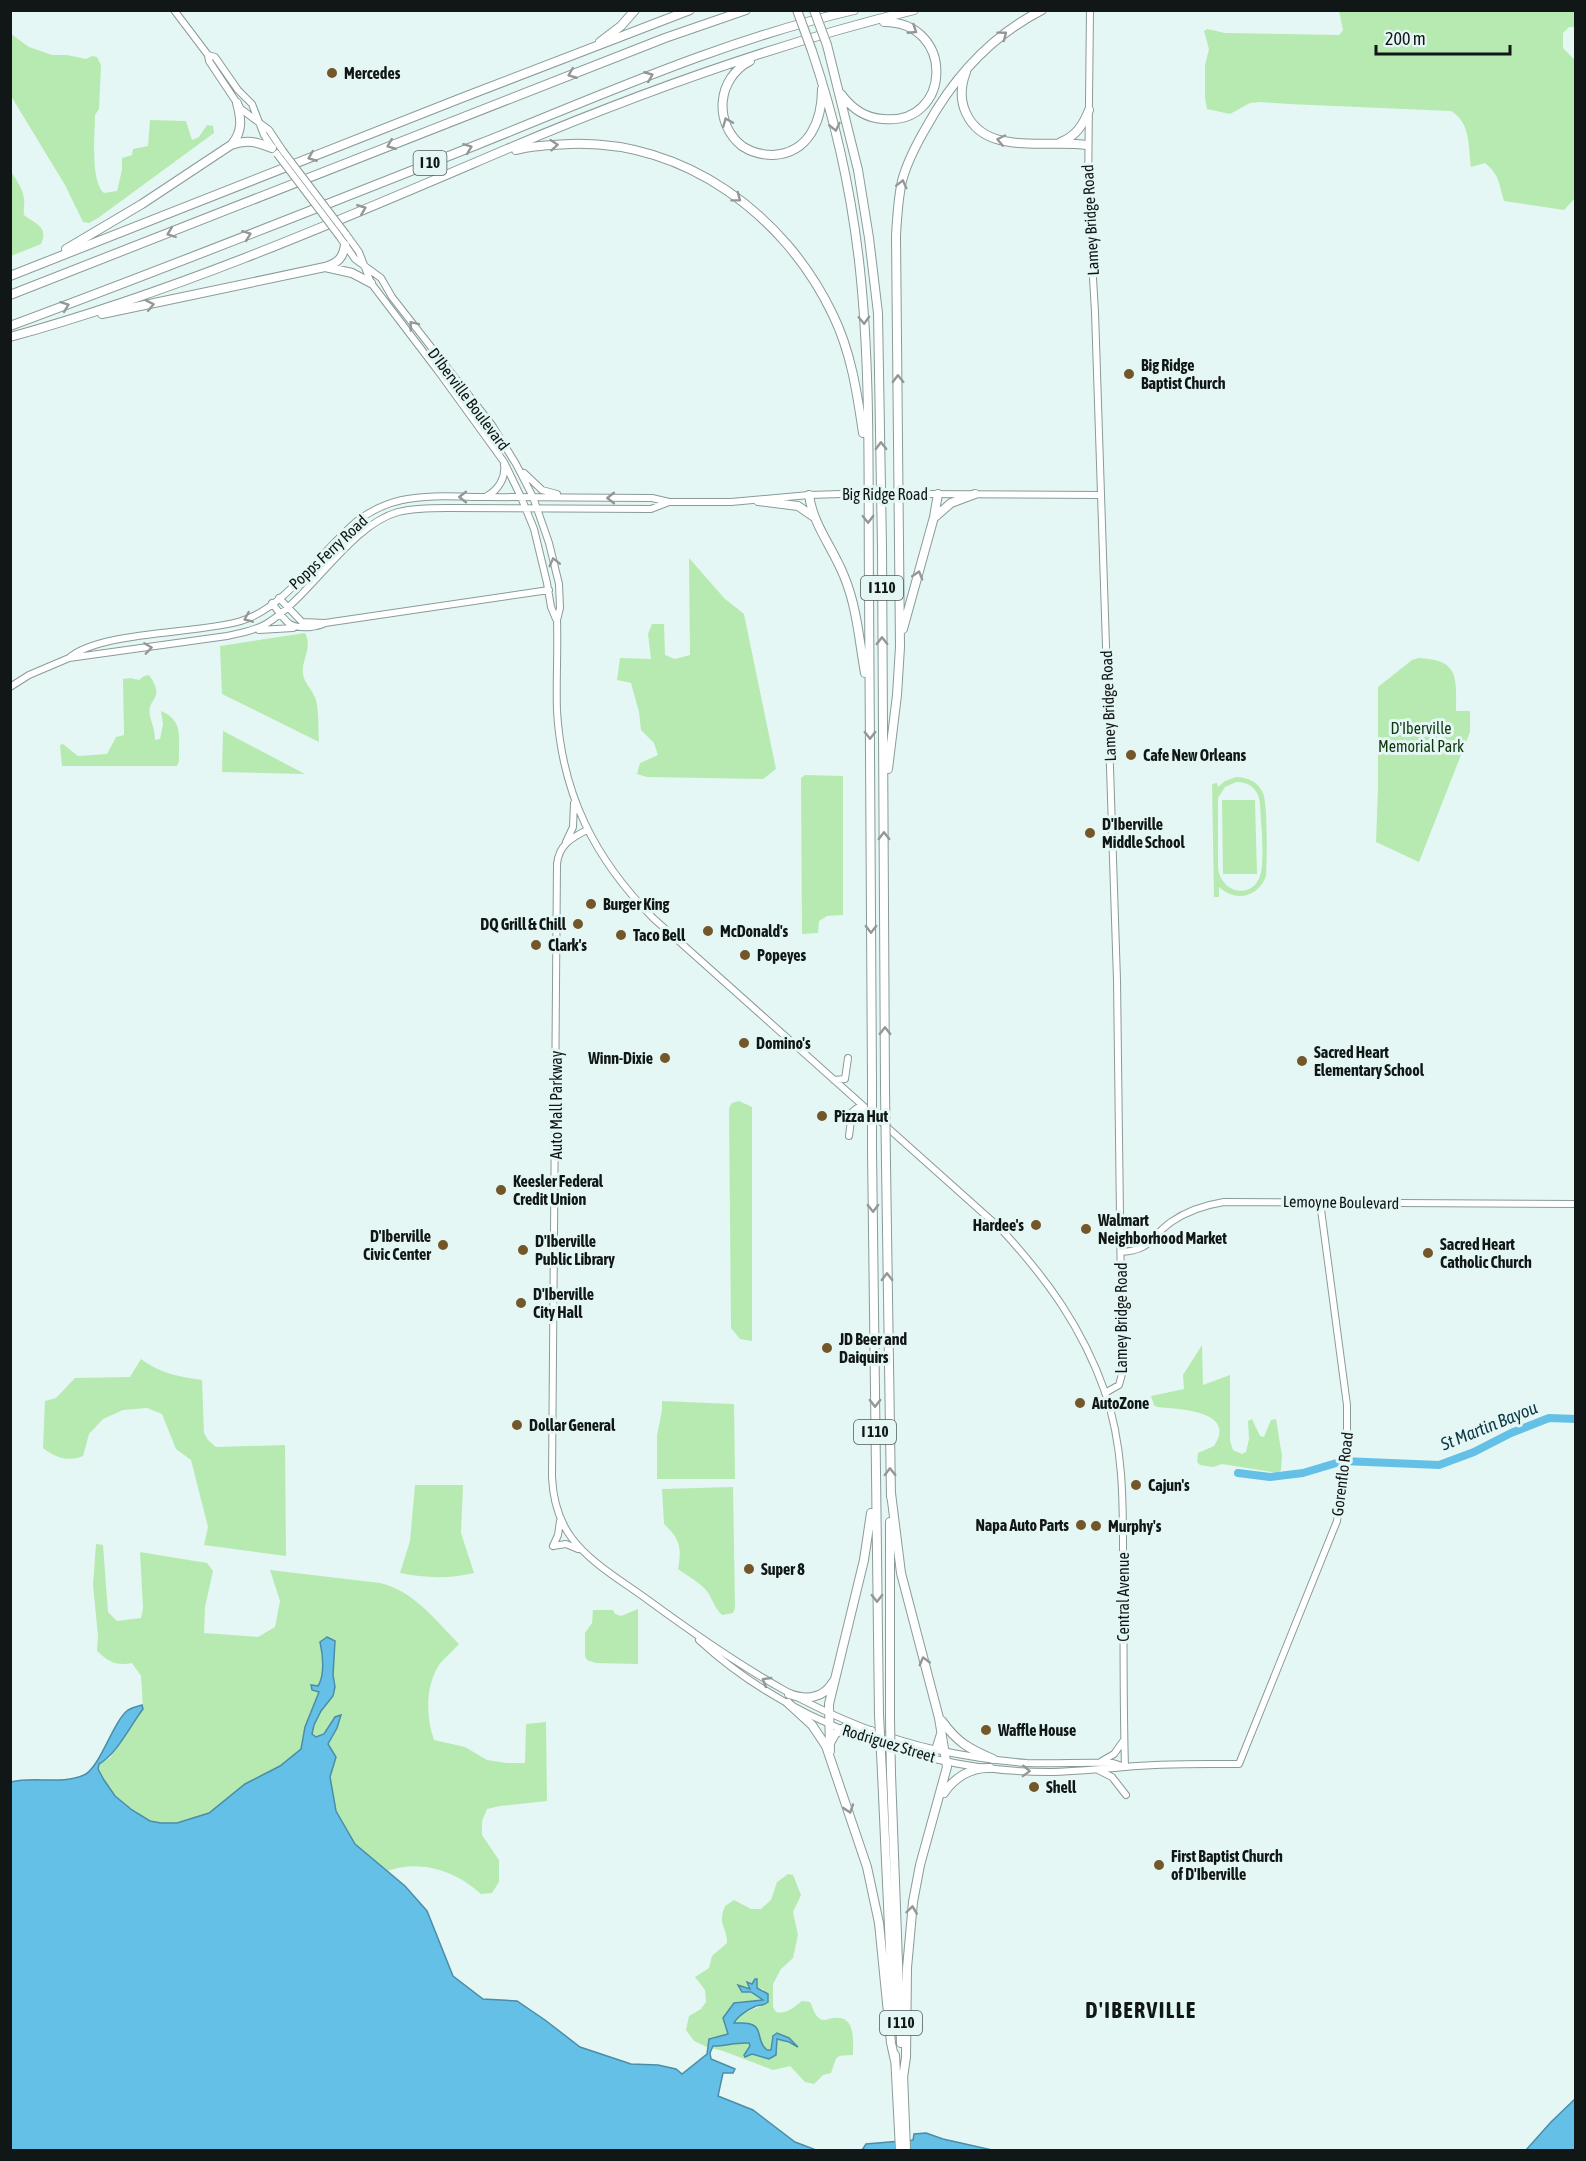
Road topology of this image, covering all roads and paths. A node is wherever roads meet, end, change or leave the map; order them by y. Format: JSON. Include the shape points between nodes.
{"nodes":[{"id":1,"x":174,"y":10,"type":"edge"},
{"id":2,"x":635,"y":10,"type":"edge"},
{"id":3,"x":690,"y":10,"type":"edge"},
{"id":4,"x":746,"y":10,"type":"edge"},
{"id":5,"x":797,"y":10,"type":"edge"},
{"id":6,"x":814,"y":10,"type":"edge"},
{"id":7,"x":854,"y":10,"type":"edge"},
{"id":8,"x":914,"y":10,"type":"edge"},
{"id":9,"x":1042,"y":10,"type":"edge"},
{"id":10,"x":1090,"y":10,"type":"edge"},
{"id":11,"x":858,"y":26,"type":"junction"},
{"id":12,"x":778,"y":49,"type":"junction"},
{"id":13,"x":583,"y":53,"type":"junction"},
{"id":14,"x":208,"y":55,"type":"junction"},
{"id":15,"x":969,"y":66,"type":"junction"},
{"id":16,"x":822,"y":79,"type":"junction"},
{"id":17,"x":839,"y":91,"type":"junction"},
{"id":18,"x":237,"y":103,"type":"junction"},
{"id":19,"x":1089,"y":110,"type":"junction"},
{"id":20,"x":259,"y":123,"type":"junction"},
{"id":21,"x":1059,"y":143,"type":"junction"},
{"id":22,"x":231,"y":145,"type":"junction"},
{"id":23,"x":1087,"y":145,"type":"junction"},
{"id":24,"x":277,"y":151,"type":"junction"},
{"id":25,"x":477,"y":162,"type":"junction"},
{"id":26,"x":345,"y":245,"type":"junction"},
{"id":27,"x":363,"y":264,"type":"junction"},
{"id":28,"x":36,"y":265,"type":"junction"},
{"id":29,"x":325,"y":267,"type":"junction"},
{"id":30,"x":10,"y":276,"type":"edge"},
{"id":31,"x":371,"y":283,"type":"junction"},
{"id":32,"x":10,"y":295,"type":"edge"},
{"id":33,"x":72,"y":320,"type":"junction"},
{"id":34,"x":10,"y":326,"type":"edge"},
{"id":35,"x":10,"y":337,"type":"edge"},
{"id":36,"x":868,"y":460,"type":"junction"},
{"id":37,"x":504,"y":462,"type":"junction"},
{"id":38,"x":516,"y":464,"type":"junction"},
{"id":39,"x":938,"y":494,"type":"junction"},
{"id":40,"x":975,"y":494,"type":"junction"},
{"id":41,"x":809,"y":495,"type":"junction"},
{"id":42,"x":1101,"y":495,"type":"junction"},
{"id":43,"x":486,"y":497,"type":"junction"},
{"id":44,"x":521,"y":497,"type":"junction"},
{"id":45,"x":533,"y":497,"type":"junction"},
{"id":46,"x":575,"y":498,"type":"junction"},
{"id":47,"x":758,"y":501,"type":"junction"},
{"id":48,"x":669,"y":502,"type":"junction"},
{"id":49,"x":526,"y":510,"type":"junction"},
{"id":50,"x":538,"y":510,"type":"junction"},
{"id":51,"x":558,"y":510,"type":"junction"},
{"id":52,"x":934,"y":517,"type":"junction"},
{"id":53,"x":815,"y":518,"type":"junction"},
{"id":54,"x":544,"y":529,"type":"junction"},
{"id":55,"x":549,"y":590,"type":"junction"},
{"id":56,"x":279,"y":598,"type":"junction"},
{"id":57,"x":272,"y":603,"type":"junction"},
{"id":58,"x":287,"y":608,"type":"junction"},
{"id":59,"x":280,"y":614,"type":"junction"},
{"id":60,"x":557,"y":620,"type":"junction"},
{"id":61,"x":325,"y":623,"type":"junction"},
{"id":62,"x":294,"y":628,"type":"junction"},
{"id":63,"x":252,"y":631,"type":"junction"},
{"id":64,"x":118,"y":640,"type":"junction"},
{"id":65,"x":900,"y":647,"type":"junction"},
{"id":66,"x":119,"y":651,"type":"junction"},
{"id":67,"x":69,"y":658,"type":"junction"},
{"id":68,"x":10,"y":687,"type":"edge"},
{"id":69,"x":870,"y":697,"type":"junction"},
{"id":70,"x":574,"y":799,"type":"junction"},
{"id":71,"x":884,"y":799,"type":"junction"},
{"id":72,"x":587,"y":830,"type":"junction"},
{"id":73,"x":565,"y":844,"type":"junction"},
{"id":74,"x":848,"y":1058,"type":"dead end"},
{"id":75,"x":834,"y":1080,"type":"junction"},
{"id":76,"x":866,"y":1108,"type":"junction"},
{"id":77,"x":849,"y":1136,"type":"dead end"},
{"id":78,"x":1320,"y":1202,"type":"junction"},
{"id":79,"x":1575,"y":1204,"type":"edge"},
{"id":80,"x":1121,"y":1252,"type":"junction"},
{"id":81,"x":1116,"y":1388,"type":"junction"},
{"id":82,"x":1105,"y":1393,"type":"junction"},
{"id":83,"x":1111,"y":1412,"type":"junction"},
{"id":84,"x":875,"y":1478,"type":"junction"},
{"id":85,"x":891,"y":1492,"type":"junction"},
{"id":86,"x":560,"y":1517,"type":"junction"},
{"id":87,"x":570,"y":1535,"type":"joint"},
{"id":88,"x":585,"y":1553,"type":"junction"},
{"id":89,"x":836,"y":1676,"type":"junction"},
{"id":90,"x":788,"y":1699,"type":"junction"},
{"id":91,"x":829,"y":1718,"type":"junction"},
{"id":92,"x":939,"y":1718,"type":"junction"},
{"id":93,"x":941,"y":1728,"type":"junction"},
{"id":94,"x":841,"y":1729,"type":"junction"},
{"id":95,"x":872,"y":1731,"type":"junction"},
{"id":96,"x":1124,"y":1740,"type":"junction"},
{"id":97,"x":830,"y":1744,"type":"junction"},
{"id":98,"x":936,"y":1750,"type":"junction"},
{"id":99,"x":830,"y":1754,"type":"junction"},
{"id":100,"x":928,"y":1756,"type":"junction"},
{"id":101,"x":946,"y":1756,"type":"junction"},
{"id":102,"x":993,"y":1759,"type":"junction"},
{"id":103,"x":1239,"y":1764,"type":"joint"},
{"id":104,"x":1093,"y":1766,"type":"junction"},
{"id":105,"x":1125,"y":1767,"type":"junction"},
{"id":106,"x":990,"y":1768,"type":"junction"},
{"id":107,"x":887,"y":1773,"type":"junction"},
{"id":108,"x":1126,"y":1795,"type":"dead end"},
{"id":109,"x":940,"y":1799,"type":"junction"},
{"id":110,"x":895,"y":1969,"type":"junction"},
{"id":111,"x":900,"y":2151,"type":"edge"},
{"id":112,"x":906,"y":2151,"type":"edge"}],
"edges":[{"from":1,"to":14,"type":"main road"},
{"from":2,"to":13,"type":"highway","via":[[611,34]]},
{"from":3,"to":13,"type":"highway"},
{"from":4,"to":32,"type":"highway","number":"I 10","one_way":true,"via":[[655,42]]},
{"from":5,"to":16,"type":"highway","number":"I 110","bridge":true},
{"from":6,"to":17,"type":"highway","bridge":true},
{"from":34,"to":7,"type":"highway","number":"I 10","one_way":true,"via":[[683,62],[764,34]]},
{"from":8,"to":11,"type":"highway"},
{"from":15,"to":9,"type":"highway","one_way":true,"via":[[999,38]]},
{"from":10,"to":19,"type":"main road","name":"Lamey Bridge Road"},
{"from":11,"to":12,"type":"highway"},
{"from":11,"to":17,"type":"highway","one_way":true,"via":[[898,22],[913,28],[930,46],[936,81],[929,98],[918,110],[894,120],[859,113]]},
{"from":16,"to":12,"type":"highway","one_way":true,"via":[[819,119],[804,143],[774,155],[742,146],[725,123],[724,90],[746,63]]},
{"from":12,"to":25,"type":"highway","via":[[713,69]]},
{"from":13,"to":28,"type":"highway","one_way":true},
{"from":14,"to":18,"type":"main road","name":"D'Iberville Boulevard"},
{"from":14,"to":20,"type":"main road","name":"D'Iberville Boulevard","via":[[214,57],[252,104]]},
{"from":21,"to":15,"type":"highway","one_way":true,"via":[[1008,143],[981,132],[968,116],[962,100]]},
{"from":65,"to":15,"type":"highway","one_way":true,"via":[[896,248],[899,195],[920,138]]},
{"from":16,"to":36,"type":"highway","number":"I 110","one_way":true,"via":[[842,157],[860,267]]},
{"from":71,"to":17,"type":"highway","number":"I 110","one_way":true,"via":[[878,312],[858,170]]},
{"from":18,"to":20,"type":"main road","name":"D'Iberville Boulevard"},
{"from":18,"to":22,"type":"highway","via":[[240,125]]},
{"from":19,"to":21,"type":"highway","via":[[1075,134]]},
{"from":19,"to":23,"type":"main road","name":"Lamey Bridge Road"},
{"from":20,"to":24,"type":"main road","name":"D'Iberville Boulevard"},
{"from":20,"to":24,"type":"main road","name":"D'Iberville Boulevard","via":[[272,133]]},
{"from":21,"to":23,"type":"highway"},
{"from":22,"to":24,"type":"highway","via":[[252,141]]},
{"from":22,"to":28,"type":"highway","via":[[142,204]]},
{"from":23,"to":42,"type":"main road","name":"Lamey Bridge Road"},
{"from":24,"to":26,"type":"main road","name":"D'Iberville Boulevard","bridge":true},
{"from":24,"to":27,"type":"main road","name":"D'Iberville Boulevard","bridge":true,"via":[[346,234]]},
{"from":33,"to":25,"type":"highway","one_way":true,"via":[[249,255]]},
{"from":25,"to":36,"type":"highway","one_way":true,"via":[[523,148],[557,144],[615,146],[679,164],[739,199],[789,246],[812,275],[833,315],[856,384]]},
{"from":26,"to":27,"type":"main road","name":"D'Iberville Boulevard"},
{"from":26,"to":29,"type":"highway","via":[[342,257]]},
{"from":27,"to":31,"type":"main road","name":"D'Iberville Boulevard"},
{"from":38,"to":27,"type":"main road","name":"D'Iberville Boulevard","one_way":true,"via":[[492,425],[381,278]]},
{"from":28,"to":30,"type":"highway"},
{"from":29,"to":31,"type":"highway","via":[[352,273]]},
{"from":33,"to":29,"type":"highway","one_way":true},
{"from":31,"to":37,"type":"main road","name":"D'Iberville Boulevard"},
{"from":33,"to":35,"type":"highway"},
{"from":36,"to":69,"type":"highway","number":"I 110","one_way":true},
{"from":37,"to":43,"type":"main road","via":[[500,485]]},
{"from":37,"to":44,"type":"main road","name":"D'Iberville Boulevard"},
{"from":38,"to":45,"type":"main road","name":"D'Iberville Boulevard"},
{"from":38,"to":46,"type":"main road","via":[[542,490]]},
{"from":39,"to":40,"type":"main road","name":"Big Ridge Road"},
{"from":39,"to":41,"type":"main road","name":"Big Ridge Road","bridge":true},
{"from":39,"to":52,"type":"highway"},
{"from":40,"to":42,"type":"main road","name":"Big Ridge Road"},
{"from":40,"to":52,"type":"highway","via":[[951,502]]},
{"from":41,"to":47,"type":"main road","name":"Big Ridge Road"},
{"from":41,"to":53,"type":"highway"},
{"from":42,"to":80,"type":"main road","name":"Lamey Bridge Road","via":[[1117,980]]},
{"from":43,"to":44,"type":"main road","name":"Popps Ferry Road"},
{"from":43,"to":56,"type":"main road","name":"Popps Ferry Road","one_way":true,"via":[[428,497],[382,506],[361,518]]},
{"from":44,"to":45,"type":"main road","name":"Big Ridge Road"},
{"from":44,"to":49,"type":"main road","name":"D'Iberville Boulevard"},
{"from":45,"to":46,"type":"main road","name":"Big Ridge Road"},
{"from":45,"to":50,"type":"main road","name":"D'Iberville Boulevard"},
{"from":48,"to":46,"type":"main road","name":"Big Ridge Road","one_way":true,"via":[[652,498]]},
{"from":47,"to":48,"type":"main road","name":"Big Ridge Road"},
{"from":47,"to":53,"type":"highway","via":[[798,506]]},
{"from":48,"to":51,"type":"main road","name":"Big Ridge Road","via":[[651,509]]},
{"from":49,"to":50,"type":"main road","name":"Big Ridge Road"},
{"from":49,"to":55,"type":"main road","name":"D'Iberville Boulevard"},
{"from":49,"to":58,"type":"main road","name":"Popps Ferry Road","via":[[448,508],[396,512],[360,535]]},
{"from":50,"to":51,"type":"main road","name":"Big Ridge Road"},
{"from":50,"to":54,"type":"main road","name":"D'Iberville Boulevard"},
{"from":51,"to":54,"type":"main road","via":[[545,520]]},
{"from":65,"to":52,"type":"highway","one_way":true},
{"from":53,"to":69,"type":"highway","via":[[851,593]]},
{"from":60,"to":54,"type":"main road","name":"D'Iberville Boulevard","one_way":true,"via":[[559,584]]},
{"from":55,"to":60,"type":"main road","name":"D'Iberville Boulevard"},
{"from":55,"to":61,"type":"main road","name":"Popps Ferry Road"},
{"from":56,"to":57,"type":"main road","name":"Popps Ferry Road"},
{"from":56,"to":58,"type":"main road","name":"Popps Ferry Road"},
{"from":57,"to":59,"type":"main road"},
{"from":57,"to":64,"type":"main road","name":"Popps Ferry Road","one_way":true,"via":[[250,618],[234,623]]},
{"from":58,"to":59,"type":"main road","name":"Popps Ferry Road"},
{"from":58,"to":61,"type":"main road","name":"Popps Ferry Road","via":[[302,622]]},
{"from":59,"to":62,"type":"main road"},
{"from":59,"to":63,"type":"main road","name":"Popps Ferry Road"},
{"from":60,"to":70,"type":"main road","name":"D'Iberville Boulevard","via":[[560,744]]},
{"from":61,"to":62,"type":"main road","name":"Popps Ferry Road"},
{"from":62,"to":63,"type":"main road","name":"Popps Ferry Road"},
{"from":66,"to":63,"type":"main road","name":"Popps Ferry Road","one_way":true},
{"from":64,"to":66,"type":"main road"},
{"from":64,"to":67,"type":"main road","name":"Popps Ferry Road"},
{"from":65,"to":71,"type":"highway"},
{"from":66,"to":67,"type":"main road","name":"Popps Ferry Road"},
{"from":67,"to":68,"type":"main road","name":"Popps Ferry Road"},
{"from":69,"to":84,"type":"highway","number":"I 110","one_way":true,"bridge":true},
{"from":70,"to":72,"type":"main road","name":"D'Iberville Boulevard"},
{"from":70,"to":73,"type":"main road","name":"Auto Mall Parkway","via":[[573,827]]},
{"from":85,"to":71,"type":"highway","number":"I 110","one_way":true,"bridge":true},
{"from":72,"to":73,"type":"main road"},
{"from":72,"to":75,"type":"main road","name":"D'Iberville Boulevard","via":[[608,867],[632,897]]},
{"from":73,"to":86,"type":"main road","name":"Auto Mall Parkway","via":[[557,870],[552,1477]]},
{"from":74,"to":75,"type":"main road","via":[[845,1079]]},
{"from":75,"to":76,"type":"main road","name":"D'Iberville Boulevard"},
{"from":76,"to":77,"type":"main road","via":[[852,1112]]},
{"from":76,"to":82,"type":"main road","name":"D'Iberville Boulevard","via":[[1026,1256],[1067,1311]]},
{"from":78,"to":79,"type":"main road","name":"Lemoyne Boulevard"},
{"from":78,"to":80,"type":"main road","name":"Lemoyne Boulevard","via":[[1239,1201],[1208,1205],[1170,1223],[1144,1247]]},
{"from":78,"to":103,"type":"main road","name":"Gorenflo Road","via":[[1347,1405],[1347,1450],[1340,1507],[1322,1563]]},
{"from":80,"to":81,"type":"main road","name":"Lamey Bridge Road","via":[[1122,1374]]},
{"from":81,"to":82,"type":"main road","name":"Lamey Bridge Road"},
{"from":81,"to":83,"type":"main road"},
{"from":82,"to":83,"type":"main road","name":"Central Avenue"},
{"from":83,"to":96,"type":"main road","name":"Central Avenue","via":[[1122,1492]]},
{"from":84,"to":89,"type":"highway","via":[[864,1560]]},
{"from":84,"to":107,"type":"highway","number":"I 110","one_way":true,"bridge":true,"via":[[879,1715]]},
{"from":92,"to":85,"type":"highway","one_way":true,"via":[[902,1573]]},
{"from":85,"to":107,"type":"highway","number":"I 110","bridge":true},
{"from":86,"to":87,"type":"main road","name":"Auto Mall Parkway"},
{"from":86,"to":88,"type":"main road","via":[[553,1546],[572,1545]]},
{"from":87,"to":88,"type":"main road","name":"Rodriguez Street"},
{"from":88,"to":90,"type":"main road","name":"Rodriguez Street","via":[[683,1625],[746,1679]]},
{"from":89,"to":90,"type":"highway","via":[[830,1688],[821,1694]]},
{"from":89,"to":91,"type":"highway"},
{"from":90,"to":91,"type":"main road","name":"Rodriguez Street"},
{"from":90,"to":99,"type":"highway","via":[[821,1736]]},
{"from":91,"to":94,"type":"main road","name":"Rodriguez Street"},
{"from":91,"to":95,"type":"main road","name":"Rodriguez Street"},
{"from":91,"to":97,"type":"highway"},
{"from":92,"to":93,"type":"highway"},
{"from":92,"to":102,"type":"highway","via":[[957,1740]]},
{"from":93,"to":98,"type":"highway"},
{"from":93,"to":101,"type":"highway"},
{"from":94,"to":95,"type":"highway","via":[[847,1726]]},
{"from":94,"to":97,"type":"highway"},
{"from":94,"to":100,"type":"main road","name":"Rodriguez Street"},
{"from":95,"to":98,"type":"main road","name":"Rodriguez Street"},
{"from":96,"to":104,"type":"main road","via":[[1108,1759]]},
{"from":96,"to":105,"type":"main road","name":"Central Avenue"},
{"from":97,"to":99,"type":"highway"},
{"from":98,"to":100,"type":"highway"},
{"from":98,"to":101,"type":"main road","name":"Rodriguez Street"},
{"from":99,"to":110,"type":"highway","one_way":true,"via":[[867,1866],[879,1923]]},
{"from":100,"to":101,"type":"main road","name":"Rodriguez Street"},
{"from":101,"to":102,"type":"main road","name":"Rodriguez Street"},
{"from":101,"to":106,"type":"main road","name":"Rodriguez Street"},
{"from":101,"to":109,"type":"highway"},
{"from":102,"to":104,"type":"main road","name":"Rodriguez Street"},
{"from":103,"to":105,"type":"main road","name":"Rodriguez Street"},
{"from":104,"to":105,"type":"main road","name":"Rodriguez Street","via":[[1113,1763]]},
{"from":106,"to":104,"type":"main road","name":"Rodriguez Street","one_way":true,"via":[[1054,1772]]},
{"from":104,"to":108,"type":"main road","via":[[1112,1777]]},
{"from":106,"to":109,"type":"highway","via":[[962,1775]]},
{"from":107,"to":110,"type":"highway","number":"I 110"},
{"from":110,"to":109,"type":"highway","one_way":true},
{"from":110,"to":111,"type":"highway","number":"I 110"},
{"from":110,"to":112,"type":"highway","via":[[906,2057]]}]}
